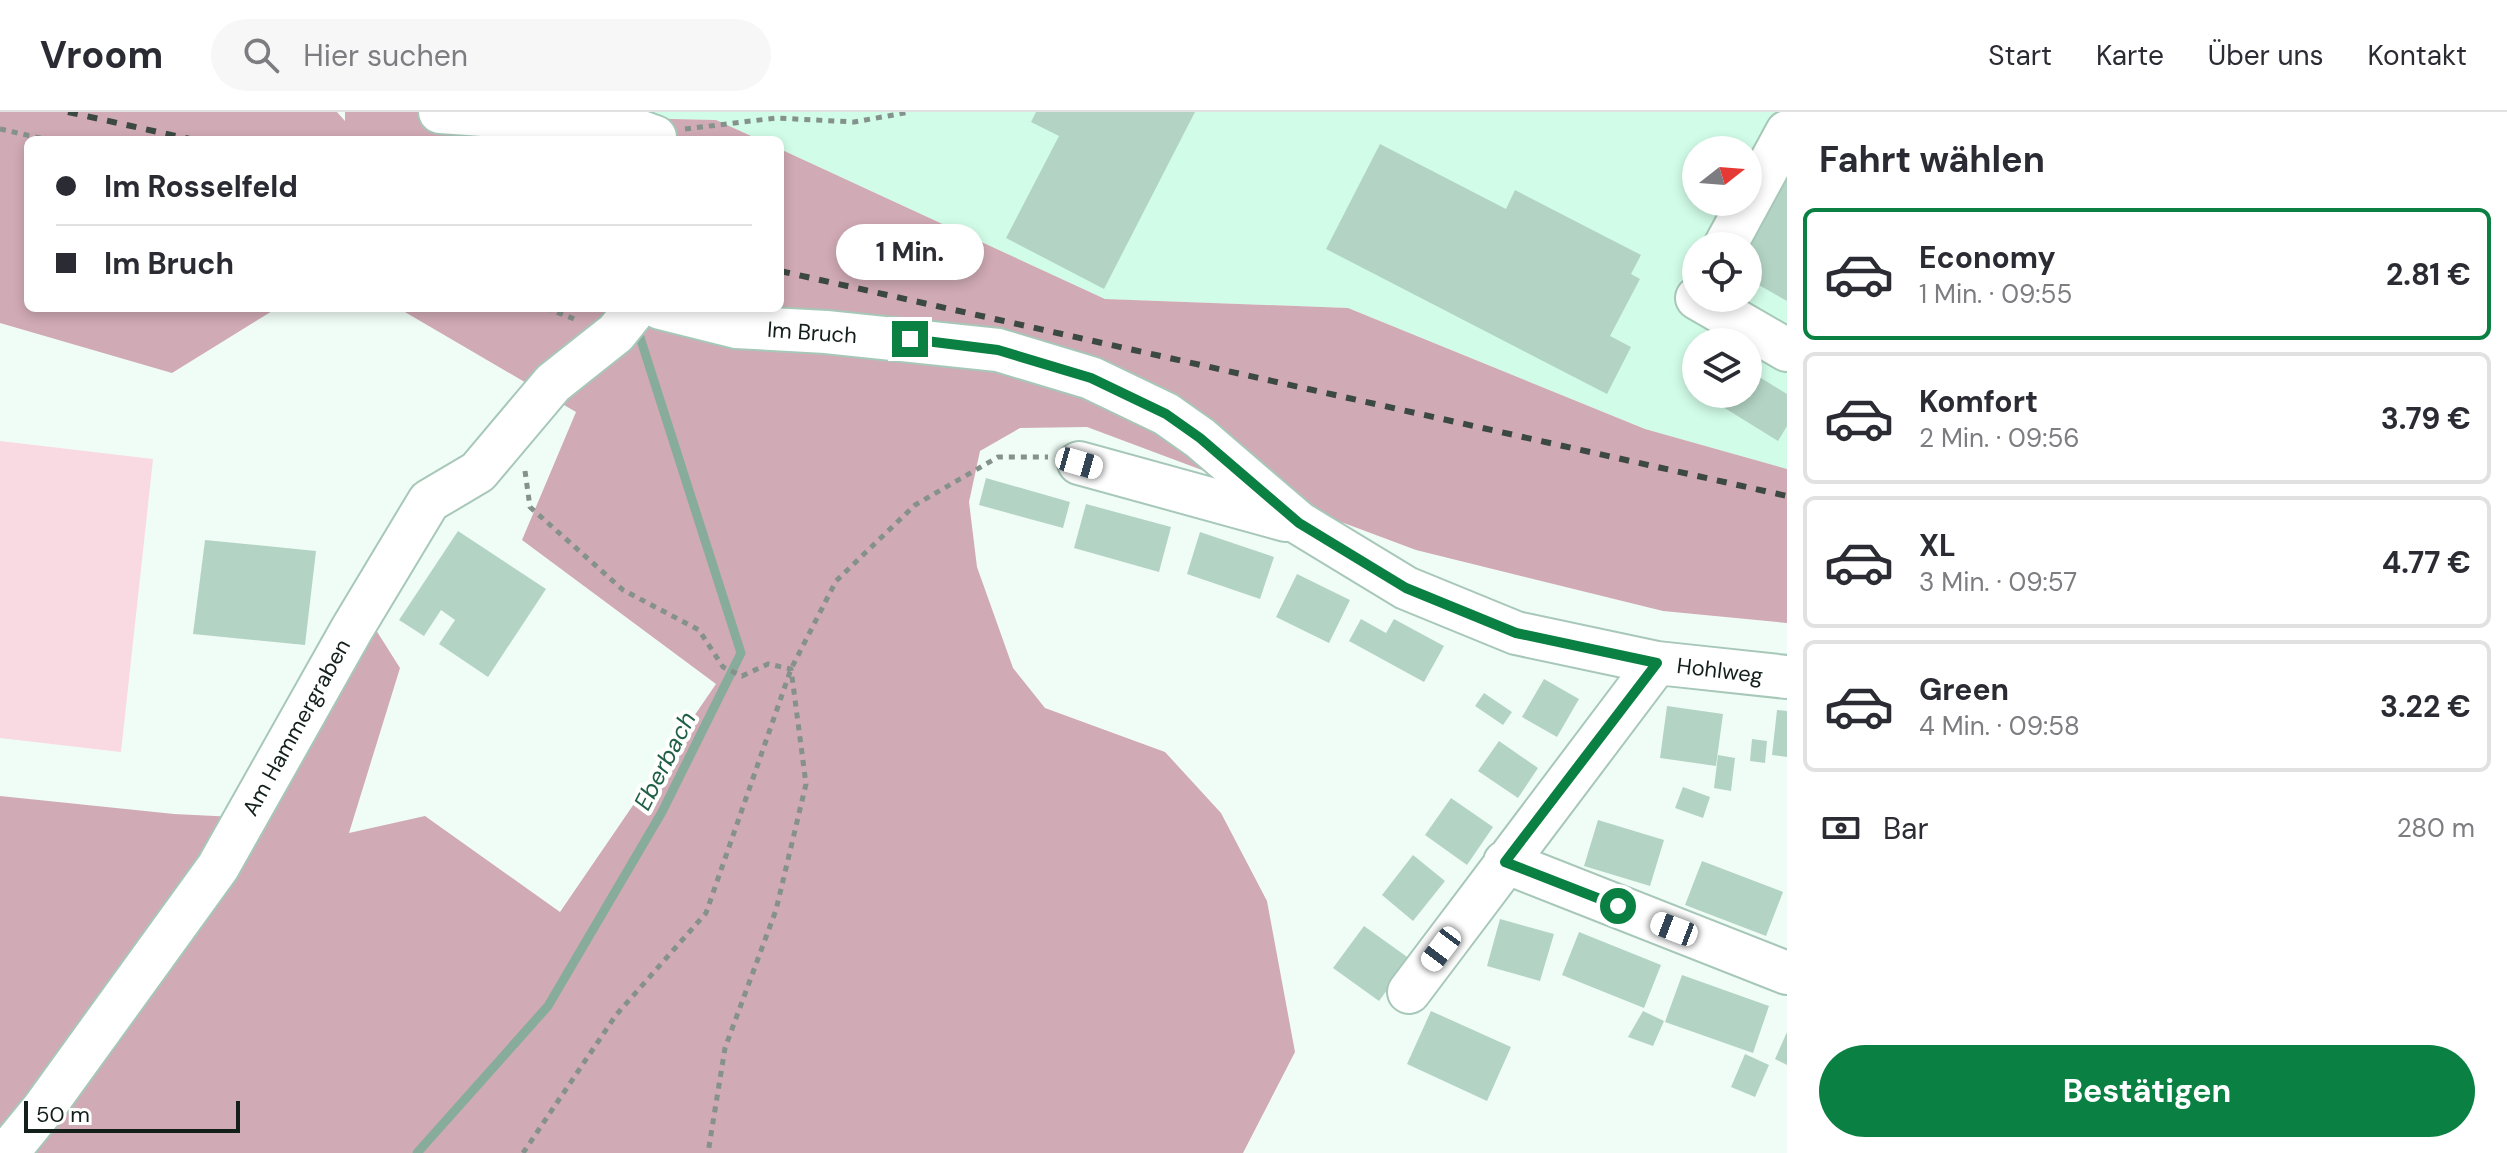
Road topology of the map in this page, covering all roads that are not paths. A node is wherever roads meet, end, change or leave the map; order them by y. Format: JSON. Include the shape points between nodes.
{"nodes":[{"id":1,"x":440,"y":112,"type":"edge"},
{"id":2,"x":663,"y":131,"type":"edge"},
{"id":3,"x":1787,"y":132,"type":"edge"},
{"id":4,"x":1733,"y":232,"type":"edge"},
{"id":5,"x":676,"y":312,"type":"edge"},
{"id":6,"x":1721,"y":312,"type":"edge"},
{"id":7,"x":626,"y":321,"type":"edge"},
{"id":8,"x":1787,"y":350,"type":"edge"},
{"id":9,"x":1079,"y":463,"type":"road end"},
{"id":10,"x":1299,"y":523,"type":"junction"},
{"id":11,"x":1657,"y":663,"type":"junction"},
{"id":12,"x":1787,"y":677,"type":"edge"},
{"id":13,"x":1505,"y":862,"type":"junction"},
{"id":14,"x":1787,"y":973,"type":"edge"},
{"id":15,"x":1409,"y":992,"type":"dead end"},
{"id":16,"x":7,"y":1153,"type":"edge"}],
"edges":[{"from":1,"to":2,"type":"street"},
{"from":3,"to":4,"type":"street"},
{"from":5,"to":10,"type":"street","name":"Im Bruch","via":[[736,327],[998,350],[1091,378],[1166,414]]},
{"from":6,"to":8,"type":"street"},
{"from":7,"to":16,"type":"street","name":"Am Hammergraben","via":[[553,383],[478,472],[429,501],[218,867]]},
{"from":9,"to":10,"type":"street"},
{"from":10,"to":11,"type":"street","name":"Hohlweg","via":[[1406,588],[1516,633]]},
{"from":11,"to":12,"type":"street","name":"Hohlweg"},
{"from":11,"to":13,"type":"street"},
{"from":13,"to":14,"type":"street"},
{"from":13,"to":15,"type":"street"}]}
